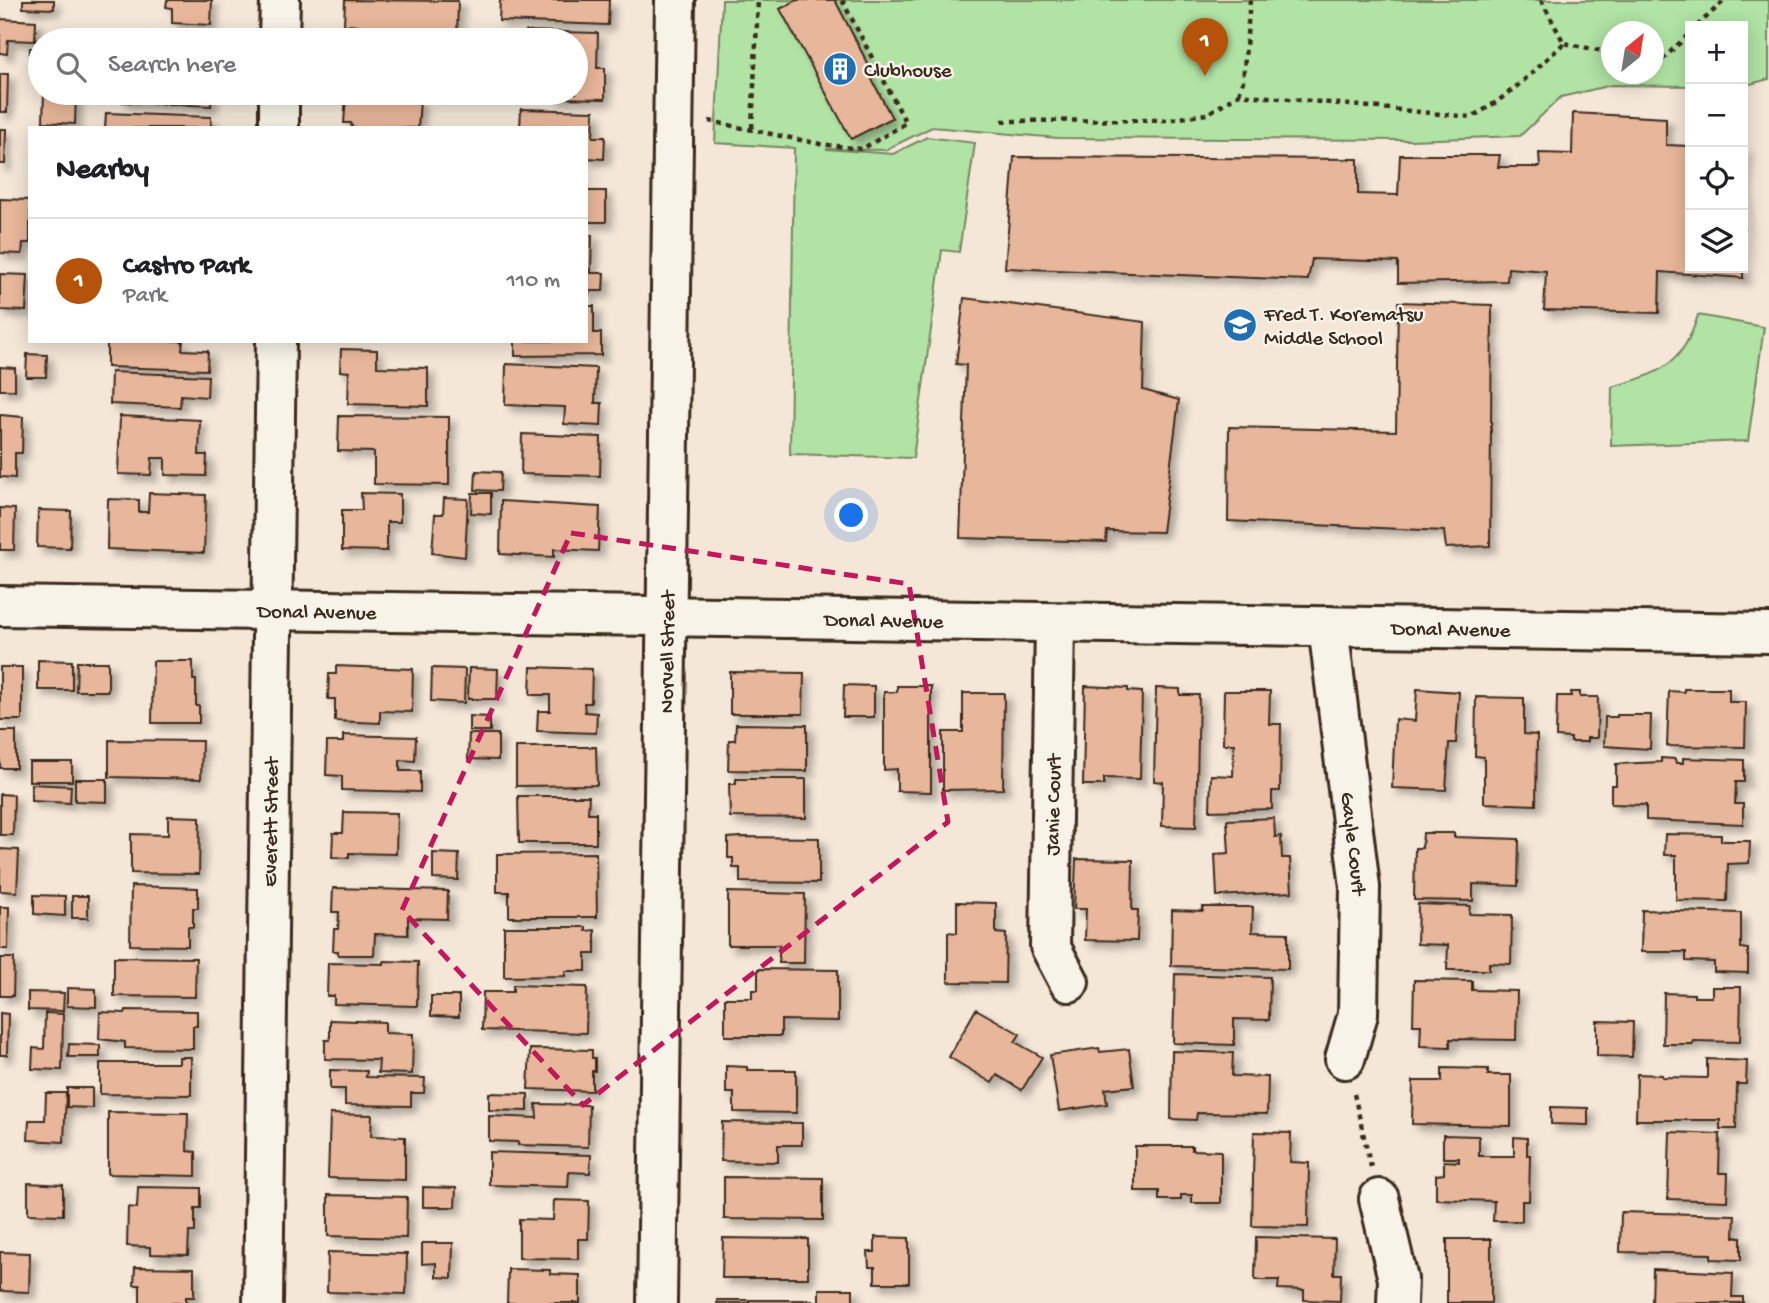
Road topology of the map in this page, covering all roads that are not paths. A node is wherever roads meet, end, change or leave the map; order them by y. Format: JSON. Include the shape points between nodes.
{"nodes":[{"id":1,"x":280,"y":0,"type":"edge"},
{"id":2,"x":675,"y":0,"type":"edge"},
{"id":3,"x":279,"y":28,"type":"edge"},
{"id":4,"x":279,"y":105,"type":"edge"},
{"id":5,"x":279,"y":126,"type":"edge"},
{"id":6,"x":276,"y":343,"type":"edge"},
{"id":7,"x":0,"y":606,"type":"edge"},
{"id":8,"x":274,"y":610,"type":"junction"},
{"id":9,"x":667,"y":616,"type":"junction"},
{"id":10,"x":1055,"y":623,"type":"junction"},
{"id":11,"x":1328,"y":626,"type":"junction"},
{"id":12,"x":1769,"y":633,"type":"edge"},
{"id":13,"x":1069,"y":982,"type":"dead end"},
{"id":14,"x":1345,"y":1059,"type":"road end"},
{"id":15,"x":1379,"y":1199,"type":"road end"},
{"id":16,"x":262,"y":1303,"type":"edge"},
{"id":17,"x":657,"y":1303,"type":"edge"},
{"id":18,"x":1397,"y":1303,"type":"edge"}],
"edges":[{"from":1,"to":3,"type":"street"},
{"from":2,"to":9,"type":"street","name":"Norvell Street"},
{"from":4,"to":5,"type":"street"},
{"from":6,"to":8,"type":"street","name":"Everett Street"},
{"from":7,"to":8,"type":"street","name":"Donal Avenue"},
{"from":8,"to":9,"type":"street","name":"Donal Avenue"},
{"from":8,"to":16,"type":"street","name":"Everett Street"},
{"from":9,"to":10,"type":"street","name":"Donal Avenue"},
{"from":9,"to":17,"type":"street","name":"Norvell Street"},
{"from":10,"to":11,"type":"street","name":"Donal Avenue"},
{"from":10,"to":13,"type":"street","name":"Janie Court","via":[[1050,946]]},
{"from":11,"to":12,"type":"street","name":"Donal Avenue"},
{"from":11,"to":14,"type":"street","name":"Gayle Court","via":[[1360,887],[1358,1014]]},
{"from":15,"to":18,"type":"street","via":[[1398,1279]]}]}
